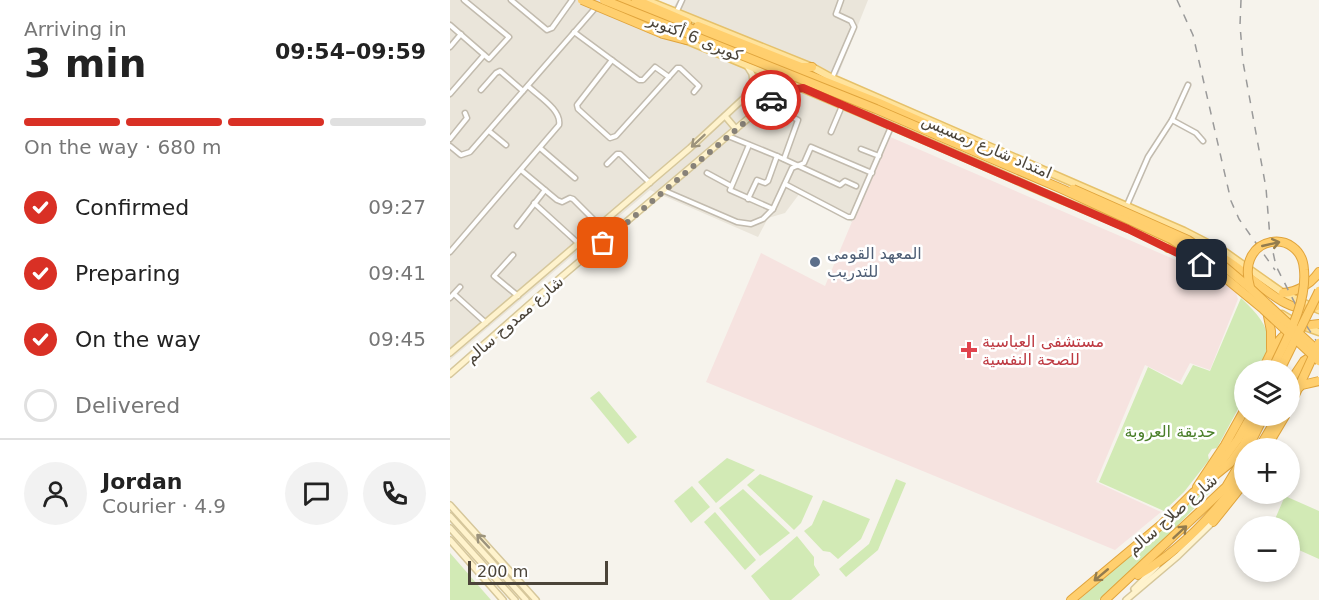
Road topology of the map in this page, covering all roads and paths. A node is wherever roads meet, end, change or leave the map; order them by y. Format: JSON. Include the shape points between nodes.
{"nodes":[{"id":1,"x":464,"y":0,"type":"edge"},
{"id":2,"x":511,"y":0,"type":"edge"},
{"id":3,"x":572,"y":0,"type":"edge"},
{"id":4,"x":582,"y":0,"type":"edge"},
{"id":5,"x":592,"y":0,"type":"edge"},
{"id":6,"x":619,"y":0,"type":"edge"},
{"id":7,"x":636,"y":0,"type":"edge"},
{"id":8,"x":646,"y":0,"type":"edge"},
{"id":9,"x":682,"y":0,"type":"edge"},
{"id":10,"x":841,"y":0,"type":"edge"},
{"id":11,"x":601,"y":2,"type":"edge"},
{"id":12,"x":675,"y":13,"type":"junction"},
{"id":13,"x":450,"y":25,"type":"edge"},
{"id":14,"x":574,"y":32,"type":"junction"},
{"id":15,"x":461,"y":34,"type":"junction"},
{"id":16,"x":686,"y":40,"type":"junction"},
{"id":17,"x":450,"y":47,"type":"edge"},
{"id":18,"x":484,"y":55,"type":"junction"},
{"id":19,"x":612,"y":60,"type":"junction"},
{"id":20,"x":746,"y":65,"type":"junction"},
{"id":21,"x":812,"y":67,"type":"junction"},
{"id":22,"x":669,"y":77,"type":"junction"},
{"id":23,"x":832,"y":78,"type":"junction"},
{"id":24,"x":1188,"y":85,"type":"dead end"},
{"id":25,"x":528,"y":86,"type":"junction"},
{"id":26,"x":803,"y":88,"type":"junction"},
{"id":27,"x":481,"y":90,"type":"dead end"},
{"id":28,"x":523,"y":91,"type":"junction"},
{"id":29,"x":694,"y":93,"type":"dead end"},
{"id":30,"x":450,"y":94,"type":"edge"},
{"id":31,"x":842,"y":106,"type":"junction"},
{"id":32,"x":781,"y":111,"type":"dead end"},
{"id":33,"x":465,"y":113,"type":"dead end"},
{"id":34,"x":725,"y":116,"type":"junction"},
{"id":35,"x":1172,"y":120,"type":"junction"},
{"id":36,"x":891,"y":127,"type":"junction"},
{"id":37,"x":736,"y":129,"type":"junction"},
{"id":38,"x":489,"y":131,"type":"junction"},
{"id":39,"x":831,"y":132,"type":"dead end"},
{"id":40,"x":728,"y":136,"type":"junction"},
{"id":41,"x":450,"y":140,"type":"edge"},
{"id":42,"x":1203,"y":141,"type":"dead end"},
{"id":43,"x":506,"y":145,"type":"dead end"},
{"id":44,"x":750,"y":145,"type":"junction"},
{"id":45,"x":450,"y":146,"type":"edge"},
{"id":46,"x":540,"y":148,"type":"junction"},
{"id":47,"x":861,"y":148,"type":"dead end"},
{"id":48,"x":995,"y":149,"type":"junction"},
{"id":49,"x":777,"y":156,"type":"junction"},
{"id":50,"x":879,"y":156,"type":"junction"},
{"id":51,"x":784,"y":159,"type":"junction"},
{"id":52,"x":607,"y":164,"type":"dead end"},
{"id":53,"x":797,"y":165,"type":"junction"},
{"id":54,"x":982,"y":166,"type":"junction"},
{"id":55,"x":521,"y":170,"type":"junction"},
{"id":56,"x":708,"y":173,"type":"dead end"},
{"id":57,"x":872,"y":173,"type":"junction"},
{"id":58,"x":575,"y":178,"type":"dead end"},
{"id":59,"x":650,"y":183,"type":"junction"},
{"id":60,"x":785,"y":184,"type":"junction"},
{"id":61,"x":731,"y":186,"type":"junction"},
{"id":62,"x":856,"y":186,"type":"dead end"},
{"id":63,"x":545,"y":190,"type":"junction"},
{"id":64,"x":665,"y":191,"type":"junction"},
{"id":65,"x":1097,"y":193,"type":"junction"},
{"id":66,"x":748,"y":199,"type":"junction"},
{"id":67,"x":534,"y":203,"type":"junction"},
{"id":68,"x":1127,"y":205,"type":"junction"},
{"id":69,"x":773,"y":209,"type":"junction"},
{"id":70,"x":1087,"y":212,"type":"junction"},
{"id":71,"x":517,"y":226,"type":"dead end"},
{"id":72,"x":600,"y":226,"type":"junction"},
{"id":73,"x":579,"y":244,"type":"junction"},
{"id":74,"x":1168,"y":248,"type":"junction"},
{"id":75,"x":450,"y":252,"type":"edge"},
{"id":76,"x":513,"y":255,"type":"dead end"},
{"id":77,"x":1318,"y":275,"type":"edge"},
{"id":78,"x":530,"y":285,"type":"junction"},
{"id":79,"x":460,"y":287,"type":"dead end"},
{"id":80,"x":1251,"y":289,"type":"junction"},
{"id":81,"x":1319,"y":291,"type":"edge"},
{"id":82,"x":1283,"y":293,"type":"junction"},
{"id":83,"x":540,"y":295,"type":"junction"},
{"id":84,"x":452,"y":296,"type":"edge"},
{"id":85,"x":518,"y":296,"type":"junction"},
{"id":86,"x":1265,"y":304,"type":"junction"},
{"id":87,"x":1318,"y":306,"type":"edge"},
{"id":88,"x":486,"y":323,"type":"junction"},
{"id":89,"x":1319,"y":324,"type":"edge"},
{"id":90,"x":1302,"y":326,"type":"junction"},
{"id":91,"x":476,"y":332,"type":"junction"},
{"id":92,"x":1319,"y":332,"type":"edge"},
{"id":93,"x":486,"y":343,"type":"junction"},
{"id":94,"x":1319,"y":343,"type":"edge"},
{"id":95,"x":451,"y":352,"type":"edge"},
{"id":96,"x":1319,"y":352,"type":"edge"},
{"id":97,"x":1270,"y":353,"type":"junction"},
{"id":98,"x":1267,"y":360,"type":"edge"},
{"id":99,"x":1276,"y":360,"type":"edge"},
{"id":100,"x":1280,"y":360,"type":"edge"},
{"id":101,"x":1285,"y":360,"type":"edge"},
{"id":102,"x":1291,"y":360,"type":"edge"},
{"id":103,"x":1319,"y":361,"type":"edge"},
{"id":104,"x":1300,"y":366,"type":"edge"},
{"id":105,"x":450,"y":374,"type":"edge"},
{"id":106,"x":1319,"y":381,"type":"edge"},
{"id":107,"x":1300,"y":384,"type":"edge"},
{"id":108,"x":1300,"y":387,"type":"edge"},
{"id":109,"x":1235,"y":426,"type":"edge"},
{"id":110,"x":1246,"y":426,"type":"edge"},
{"id":111,"x":1234,"y":459,"type":"edge"},
{"id":112,"x":1234,"y":474,"type":"edge"},
{"id":113,"x":1234,"y":478,"type":"edge"},
{"id":114,"x":1204,"y":485,"type":"junction"},
{"id":115,"x":1234,"y":485,"type":"edge"},
{"id":116,"x":1226,"y":487,"type":"junction"},
{"id":117,"x":1193,"y":493,"type":"junction"},
{"id":118,"x":1234,"y":496,"type":"edge"},
{"id":119,"x":450,"y":505,"type":"edge"},
{"id":120,"x":450,"y":516,"type":"edge"},
{"id":121,"x":1213,"y":522,"type":"joint"},
{"id":122,"x":450,"y":528,"type":"edge"},
{"id":123,"x":450,"y":540,"type":"edge"},
{"id":124,"x":1167,"y":556,"type":"junction"},
{"id":125,"x":1129,"y":580,"type":"junction"},
{"id":126,"x":503,"y":600,"type":"edge"},
{"id":127,"x":515,"y":600,"type":"edge"},
{"id":128,"x":526,"y":600,"type":"edge"},
{"id":129,"x":536,"y":600,"type":"edge"},
{"id":130,"x":1071,"y":600,"type":"edge"},
{"id":131,"x":1106,"y":600,"type":"edge"},
{"id":132,"x":1126,"y":600,"type":"edge"}],
"edges":[{"from":1,"to":18,"type":"street","via":[[509,37],[492,58]]},
{"from":2,"to":3,"type":"street","via":[[547,30]]},
{"from":4,"to":16,"type":"highway","bridge":true},
{"from":5,"to":11,"type":"main road","name":"امتداد شارع رمسيس"},
{"from":6,"to":80,"type":"highway","name":"كوبرى 6 أكتوبر","bridge":true,"via":[[879,104],[1173,233],[1213,257]]},
{"from":7,"to":21,"type":"highway","via":[[801,67]]},
{"from":8,"to":12,"type":"main road","name":"امتداد شارع رمسيس"},
{"from":9,"to":12,"type":"street"},
{"from":10,"to":23,"type":"street","via":[[836,14],[851,21],[854,27]]},
{"from":11,"to":14,"type":"street"},
{"from":11,"to":16,"type":"main road","name":"امتداد شارع رمسيس"},
{"from":11,"to":103,"type":"highway","name":"كوبرى 6 أكتوبر","bridge":true,"via":[[876,109],[1171,239],[1263,309]]},
{"from":12,"to":21,"type":"main road","name":"امتداد شارع رمسيس"},
{"from":13,"to":15,"type":"street"},
{"from":14,"to":19,"type":"street"},
{"from":14,"to":25,"type":"street"},
{"from":15,"to":17,"type":"street"},
{"from":15,"to":18,"type":"street"},
{"from":16,"to":20,"type":"main road","name":"امتداد شارع رمسيس"},
{"from":18,"to":30,"type":"street"},
{"from":19,"to":22,"type":"street","via":[[641,80],[655,67]]},
{"from":19,"to":22,"type":"street","via":[[577,105],[610,138]]},
{"from":20,"to":26,"type":"main road","name":"امتداد شارع رمسيس"},
{"from":20,"to":34,"type":"main road","name":"شارع ممدوح سالم","via":[[752,74],[752,86]]},
{"from":21,"to":23,"type":"main road","name":"امتداد شارع رمسيس"},
{"from":22,"to":29,"type":"street","via":[[680,68],[699,86]]},
{"from":23,"to":48,"type":"main road","name":"امتداد شارع رمسيس"},
{"from":24,"to":35,"type":"street"},
{"from":25,"to":28,"type":"street"},
{"from":25,"to":46,"type":"street","via":[[556,112],[560,121]]},
{"from":26,"to":31,"type":"main road","name":"امتداد شارع رمسيس"},
{"from":26,"to":37,"type":"main road","name":"شارع ممدوح سالم","via":[[778,93]]},
{"from":27,"to":28,"type":"street","via":[[500,71]]},
{"from":28,"to":38,"type":"street"},
{"from":31,"to":36,"type":"main road","name":"امتداد شارع رمسيس"},
{"from":31,"to":39,"type":"street"},
{"from":32,"to":51,"type":"street","via":[[798,120]]},
{"from":33,"to":41,"type":"street","via":[[466,118]]},
{"from":34,"to":37,"type":"main road"},
{"from":34,"to":59,"type":"main road","name":"شارع ممدوح سالم","one_way":true},
{"from":35,"to":42,"type":"street"},
{"from":35,"to":68,"type":"street","via":[[1148,157]]},
{"from":36,"to":50,"type":"street"},
{"from":36,"to":54,"type":"main road","name":"امتداد شارع رمسيس"},
{"from":37,"to":40,"type":"main road","name":"شارع ممدوح سالم"},
{"from":38,"to":43,"type":"street"},
{"from":38,"to":45,"type":"street","via":[[466,155]]},
{"from":40,"to":44,"type":"street"},
{"from":40,"to":64,"type":"main road","name":"شارع ممدوح سالم"},
{"from":44,"to":49,"type":"street"},
{"from":44,"to":61,"type":"street"},
{"from":46,"to":55,"type":"street"},
{"from":46,"to":58,"type":"street"},
{"from":47,"to":50,"type":"street"},
{"from":48,"to":54,"type":"main road","via":[[995,159]]},
{"from":48,"to":65,"type":"main road","name":"امتداد شارع رمسيس"},
{"from":49,"to":51,"type":"street"},
{"from":49,"to":66,"type":"street","via":[[768,181],[757,180]]},
{"from":50,"to":57,"type":"street"},
{"from":51,"to":53,"type":"street"},
{"from":52,"to":59,"type":"street","via":[[620,154]]},
{"from":53,"to":57,"type":"street","via":[[804,163],[812,147]]},
{"from":53,"to":60,"type":"street"},
{"from":53,"to":62,"type":"street","via":[[840,185],[846,182]]},
{"from":54,"to":70,"type":"main road","name":"امتداد شارع رمسيس"},
{"from":55,"to":63,"type":"street"},
{"from":55,"to":75,"type":"street"},
{"from":56,"to":61,"type":"street"},
{"from":57,"to":60,"type":"street","via":[[850,218]]},
{"from":59,"to":72,"type":"main road","name":"شارع ممدوح سالم"},
{"from":60,"to":69,"type":"street"},
{"from":61,"to":66,"type":"street","via":[[730,190]]},
{"from":63,"to":67,"type":"street"},
{"from":63,"to":72,"type":"street","via":[[560,201],[573,199]]},
{"from":64,"to":69,"type":"street","via":[[745,224],[758,221]]},
{"from":64,"to":83,"type":"main road","name":"شارع ممدوح سالم"},
{"from":65,"to":68,"type":"main road","name":"امتداد شارع رمسيس"},
{"from":65,"to":70,"type":"main road","via":[[1083,197]]},
{"from":66,"to":69,"type":"street"},
{"from":67,"to":71,"type":"street"},
{"from":67,"to":73,"type":"street"},
{"from":68,"to":82,"type":"main road","name":"امتداد شارع رمسيس","via":[[1209,243]]},
{"from":70,"to":74,"type":"main road","name":"امتداد شارع رمسيس"},
{"from":72,"to":73,"type":"main road","name":"شارع ممدوح سالم"},
{"from":73,"to":78,"type":"main road","name":"شارع ممدوح سالم"},
{"from":74,"to":86,"type":"main road","name":"امتداد شارع رمسيس"},
{"from":74,"to":87,"type":"highway","via":[[1219,256],[1290,306],[1302,310]]},
{"from":76,"to":85,"type":"street","via":[[494,276]]},
{"from":77,"to":82,"type":"highway"},
{"from":78,"to":83,"type":"main road"},
{"from":78,"to":85,"type":"main road","name":"شارع ممدوح سالم"},
{"from":79,"to":84,"type":"street"},
{"from":80,"to":96,"type":"highway","name":"كوبرى 6 أكتوبر","bridge":true},
{"from":80,"to":99,"type":"highway","one_way":true,"bridge":true,"via":[[1247,269],[1257,249],[1277,241],[1297,251],[1304,269],[1301,301]]},
{"from":81,"to":101,"type":"highway","bridge":true},
{"from":82,"to":87,"type":"main road","name":"امتداد شارع رمسيس"},
{"from":83,"to":93,"type":"main road","name":"شارع ممدوح سالم"},
{"from":84,"to":88,"type":"street"},
{"from":85,"to":88,"type":"main road","name":"شارع ممدوح سالم"},
{"from":86,"to":90,"type":"main road","name":"امتداد شارع رمسيس"},
{"from":86,"to":97,"type":"highway","via":[[1271,332]]},
{"from":87,"to":102,"type":"highway","bridge":true},
{"from":88,"to":91,"type":"main road","name":"شارع ممدوح سالم"},
{"from":89,"to":90,"type":"highway"},
{"from":90,"to":92,"type":"main road","name":"امتداد شارع رمسيس"},
{"from":90,"to":97,"type":"highway","via":[[1281,338]]},
{"from":91,"to":93,"type":"main road"},
{"from":91,"to":95,"type":"main road","name":"شارع ممدوح سالم"},
{"from":93,"to":105,"type":"main road","name":"شارع ممدوح سالم"},
{"from":94,"to":107,"type":"highway","bridge":true},
{"from":96,"to":104,"type":"highway"},
{"from":97,"to":98,"type":"highway"},
{"from":97,"to":100,"type":"highway"},
{"from":106,"to":108,"type":"highway","bridge":true},
{"from":109,"to":117,"type":"highway"},
{"from":110,"to":114,"type":"highway"},
{"from":111,"to":114,"type":"highway","name":"شارع صلاح سالم"},
{"from":112,"to":116,"type":"highway","name":"شارع صلاح سالم"},
{"from":113,"to":116,"type":"highway"},
{"from":114,"to":117,"type":"highway","name":"شارع صلاح سالم"},
{"from":115,"to":124,"type":"highway"},
{"from":125,"to":116,"type":"highway","name":"شارع صلاح سالم","one_way":true},
{"from":117,"to":130,"type":"highway","name":"شارع صلاح سالم","one_way":true},
{"from":118,"to":121,"type":"highway"},
{"from":129,"to":119,"type":"main road","one_way":true},
{"from":120,"to":128,"type":"main road"},
{"from":121,"to":132,"type":"main road","name":"شارع صلاح سالم"},
{"from":122,"to":127,"type":"main road"},
{"from":123,"to":126,"type":"main road"},
{"from":124,"to":125,"type":"highway"},
{"from":124,"to":132,"type":"main road"},
{"from":125,"to":131,"type":"highway","name":"شارع صلاح سالم"}]}
